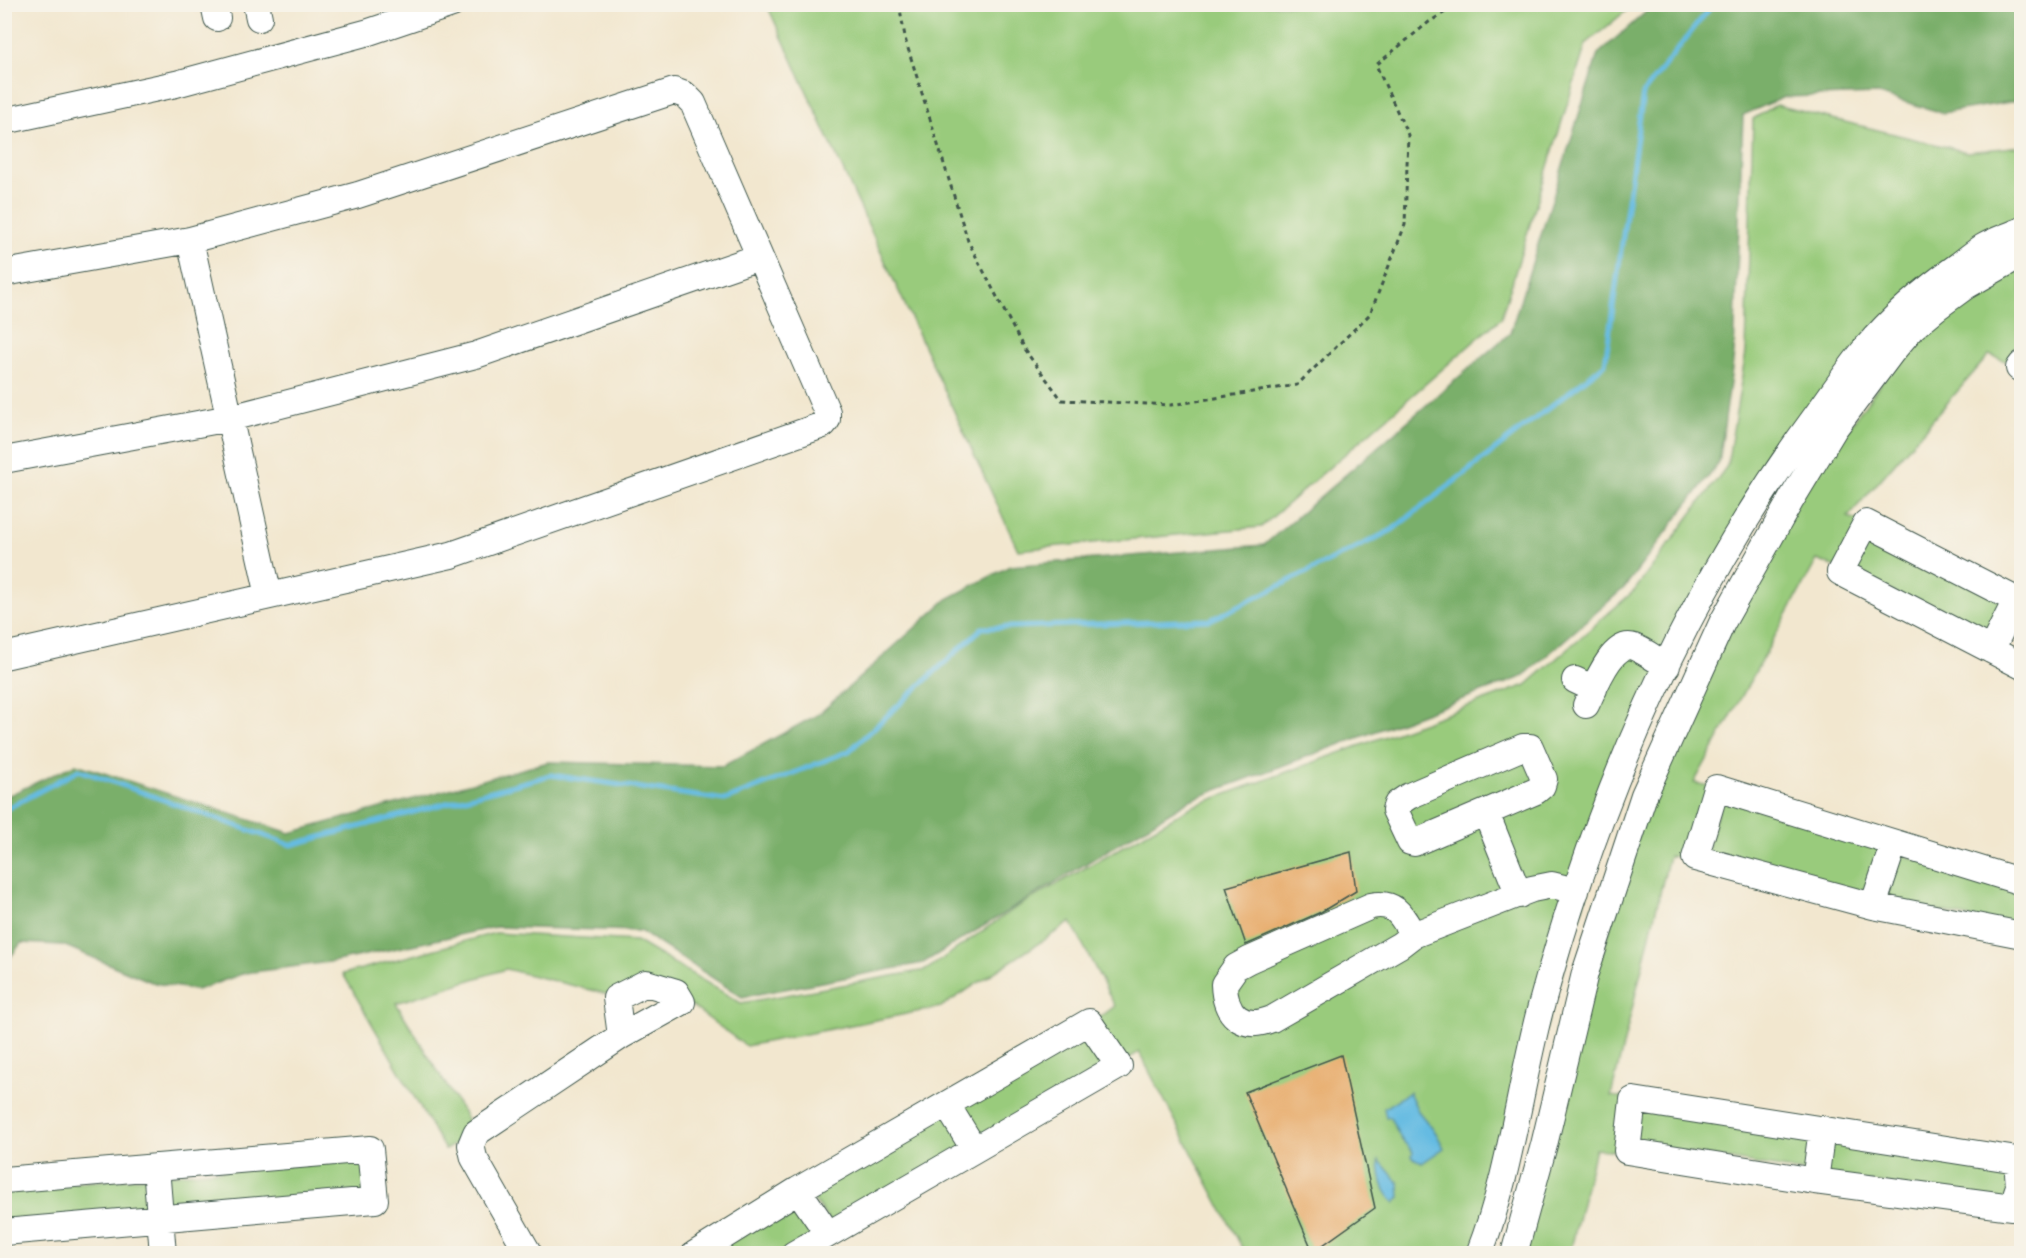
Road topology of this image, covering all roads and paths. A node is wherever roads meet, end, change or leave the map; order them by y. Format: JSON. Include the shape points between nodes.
{"nodes":[{"id":1,"x":452,"y":4,"type":"edge"},
{"id":2,"x":899,"y":4,"type":"edge"},
{"id":3,"x":1458,"y":4,"type":"edge"},
{"id":4,"x":4,"y":121,"type":"edge"},
{"id":5,"x":2022,"y":230,"type":"edge"},
{"id":6,"x":190,"y":240,"type":"junction"},
{"id":7,"x":2022,"y":254,"type":"edge"},
{"id":8,"x":759,"y":257,"type":"junction"},
{"id":9,"x":4,"y":273,"type":"edge"},
{"id":10,"x":2022,"y":364,"type":"edge"},
{"id":11,"x":2022,"y":369,"type":"edge"},
{"id":12,"x":230,"y":418,"type":"junction"},
{"id":13,"x":1825,"y":423,"type":"junction"},
{"id":14,"x":4,"y":460,"type":"edge"},
{"id":15,"x":269,"y":596,"type":"junction"},
{"id":16,"x":2019,"y":601,"type":"edge"},
{"id":17,"x":1991,"y":650,"type":"junction"},
{"id":18,"x":4,"y":656,"type":"edge"},
{"id":19,"x":1667,"y":666,"type":"junction"},
{"id":20,"x":2022,"y":666,"type":"edge"},
{"id":21,"x":1585,"y":691,"type":"dead end"},
{"id":22,"x":1480,"y":815,"type":"junction"},
{"id":23,"x":1894,"y":843,"type":"junction"},
{"id":24,"x":2022,"y":882,"type":"edge"},
{"id":25,"x":1576,"y":891,"type":"junction"},
{"id":26,"x":1514,"y":896,"type":"junction"},
{"id":27,"x":1873,"y":906,"type":"junction"},
{"id":28,"x":1413,"y":935,"type":"junction"},
{"id":29,"x":2022,"y":935,"type":"edge"},
{"id":30,"x":621,"y":1036,"type":"dead end"},
{"id":31,"x":947,"y":1105,"type":"junction"},
{"id":32,"x":1822,"y":1129,"type":"junction"},
{"id":33,"x":974,"y":1149,"type":"junction"},
{"id":34,"x":156,"y":1167,"type":"junction"},
{"id":35,"x":4,"y":1180,"type":"edge"},
{"id":36,"x":1815,"y":1181,"type":"junction"},
{"id":37,"x":2020,"y":1186,"type":"edge"},
{"id":38,"x":798,"y":1190,"type":"junction"},
{"id":39,"x":159,"y":1219,"type":"junction"},
{"id":40,"x":4,"y":1232,"type":"edge"},
{"id":41,"x":828,"y":1234,"type":"junction"},
{"id":42,"x":163,"y":1254,"type":"edge"},
{"id":43,"x":529,"y":1254,"type":"edge"},
{"id":44,"x":695,"y":1254,"type":"edge"},
{"id":45,"x":794,"y":1254,"type":"edge"},
{"id":46,"x":1479,"y":1254,"type":"edge"},
{"id":47,"x":1514,"y":1254,"type":"edge"}],
"edges":[{"from":1,"to":4,"type":"street","via":[[369,32],[176,84]]},
{"from":2,"to":3,"type":"path","via":[[906,42],[968,241],[1024,349],[1062,399],[1171,405],[1297,385],[1370,314],[1405,225],[1408,135],[1376,65]]},
{"from":5,"to":13,"type":"street","via":[[1983,248],[1902,310],[1865,349]]},
{"from":6,"to":8,"type":"street","via":[[358,195],[674,91],[693,103]]},
{"from":6,"to":9,"type":"street"},
{"from":6,"to":12,"type":"street"},
{"from":7,"to":13,"type":"street","via":[[1966,286],[1912,328]]},
{"from":8,"to":12,"type":"street","via":[[476,355]]},
{"from":8,"to":15,"type":"street","via":[[827,412],[823,425],[451,555]]},
{"from":10,"to":11,"type":"street"},
{"from":12,"to":14,"type":"street"},
{"from":12,"to":15,"type":"street"},
{"from":13,"to":19,"type":"street","via":[[1794,446],[1695,607]]},
{"from":13,"to":47,"type":"street","via":[[1791,500],[1722,623],[1644,795],[1585,973]]},
{"from":15,"to":18,"type":"street"},
{"from":16,"to":17,"type":"street"},
{"from":16,"to":17,"type":"street","via":[[1866,523],[1840,572]]},
{"from":17,"to":20,"type":"street"},
{"from":19,"to":21,"type":"street","via":[[1632,646],[1621,648]]},
{"from":19,"to":25,"type":"street","via":[[1604,809]]},
{"from":22,"to":22,"type":"street","via":[[1542,786],[1544,779],[1530,747],[1409,796],[1395,810],[1414,843]]},
{"from":22,"to":26,"type":"street"},
{"from":23,"to":24,"type":"street"},
{"from":23,"to":27,"type":"street"},
{"from":23,"to":27,"type":"street","via":[[1716,788],[1695,858]]},
{"from":25,"to":26,"type":"street","via":[[1552,885]]},
{"from":25,"to":46,"type":"street","via":[[1540,1011],[1502,1181]]},
{"from":26,"to":28,"type":"street"},
{"from":27,"to":29,"type":"street"},
{"from":28,"to":28,"type":"street","via":[[1262,1023],[1240,1020],[1226,1004],[1224,984],[1236,968],[1371,906],[1389,905],[1395,909]]},
{"from":30,"to":43,"type":"street","via":[[476,1133],[471,1145],[474,1158]]},
{"from":31,"to":33,"type":"street"},
{"from":31,"to":33,"type":"street","via":[[1089,1022],[1119,1066]]},
{"from":31,"to":38,"type":"street"},
{"from":32,"to":36,"type":"street"},
{"from":32,"to":36,"type":"street","via":[[1633,1100],[1627,1151]]},
{"from":32,"to":37,"type":"street","via":[[2017,1160]]},
{"from":33,"to":41,"type":"street"},
{"from":34,"to":35,"type":"street"},
{"from":34,"to":39,"type":"street"},
{"from":34,"to":39,"type":"street","via":[[370,1149],[375,1200]]},
{"from":36,"to":37,"type":"street","via":[[2012,1208]]},
{"from":38,"to":41,"type":"street"},
{"from":38,"to":44,"type":"street"},
{"from":39,"to":40,"type":"street"},
{"from":39,"to":42,"type":"street"},
{"from":41,"to":45,"type":"street"}]}
